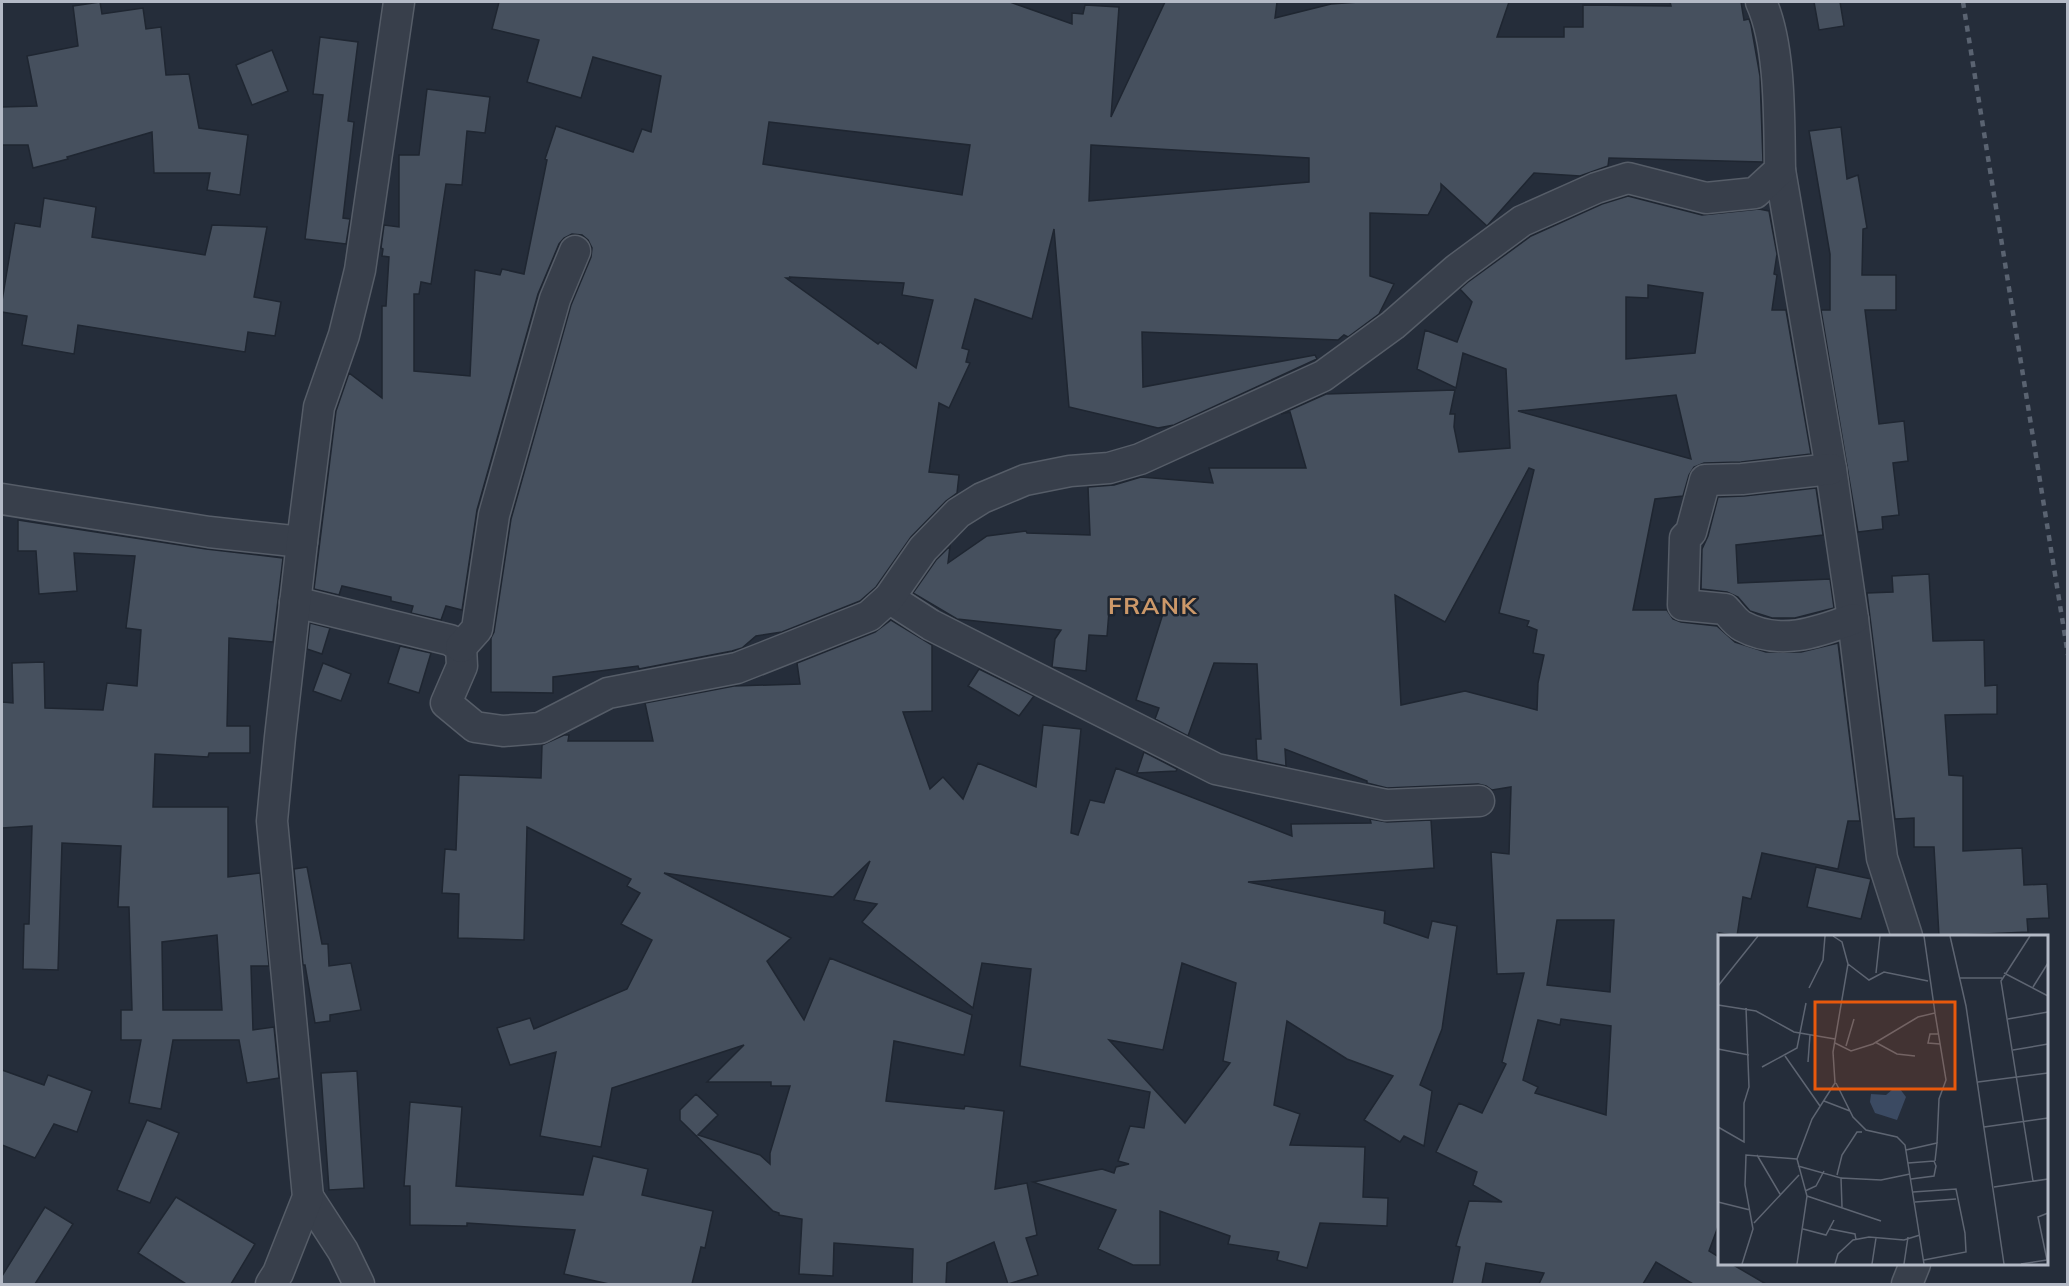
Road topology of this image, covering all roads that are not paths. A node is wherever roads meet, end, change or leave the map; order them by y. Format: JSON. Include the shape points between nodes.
{"nodes":[{"id":1,"x":399,"y":2,"type":"edge"},
{"id":2,"x":1761,"y":2,"type":"edge"},
{"id":3,"x":1780,"y":170,"type":"junction"},
{"id":4,"x":575,"y":251,"type":"dead end"},
{"id":5,"x":1831,"y":469,"type":"junction"},
{"id":6,"x":2,"y":499,"type":"edge"},
{"id":7,"x":302,"y":542,"type":"junction"},
{"id":8,"x":889,"y":597,"type":"junction"},
{"id":9,"x":295,"y":602,"type":"junction"},
{"id":10,"x":1853,"y":619,"type":"junction"},
{"id":11,"x":461,"y":647,"type":"junction"},
{"id":12,"x":1479,"y":801,"type":"dead end"},
{"id":13,"x":1907,"y":935,"type":"edge"},
{"id":14,"x":308,"y":1197,"type":"junction"},
{"id":15,"x":1914,"y":1265,"type":"edge"},
{"id":16,"x":271,"y":1284,"type":"edge"},
{"id":17,"x":359,"y":1284,"type":"edge"},
{"id":18,"x":1906,"y":1284,"type":"edge"}],
"edges":[{"from":1,"to":7,"type":"street","via":[[360,270],[344,335],[319,407]]},
{"from":2,"to":3,"type":"street","via":[[1770,21],[1779,103]]},
{"from":3,"to":5,"type":"street"},
{"from":3,"to":8,"type":"street","via":[[1755,193],[1706,198],[1628,178],[1522,221],[1323,376],[1140,459],[1109,468],[1025,480],[982,498],[958,513],[923,549]]},
{"from":4,"to":11,"type":"street","via":[[555,299],[494,515],[477,629]]},
{"from":5,"to":10,"type":"street"},
{"from":5,"to":10,"type":"street","via":[[1705,480],[1685,538],[1683,604],[1725,609],[1740,625],[1775,638],[1818,632]]},
{"from":6,"to":7,"type":"street","via":[[209,532]]},
{"from":7,"to":9,"type":"street"},
{"from":8,"to":11,"type":"street","via":[[869,616],[737,668],[608,693],[540,728],[503,731],[475,727],[446,703],[462,666]]},
{"from":8,"to":12,"type":"street","via":[[931,624],[1216,769],[1386,805]]},
{"from":9,"to":11,"type":"street","via":[[450,640]]},
{"from":9,"to":14,"type":"street","via":[[272,821]]},
{"from":10,"to":13,"type":"street","via":[[1882,858]]},
{"from":14,"to":16,"type":"street"},
{"from":14,"to":17,"type":"street","via":[[344,1251]]},
{"from":15,"to":18,"type":"street"}]}
